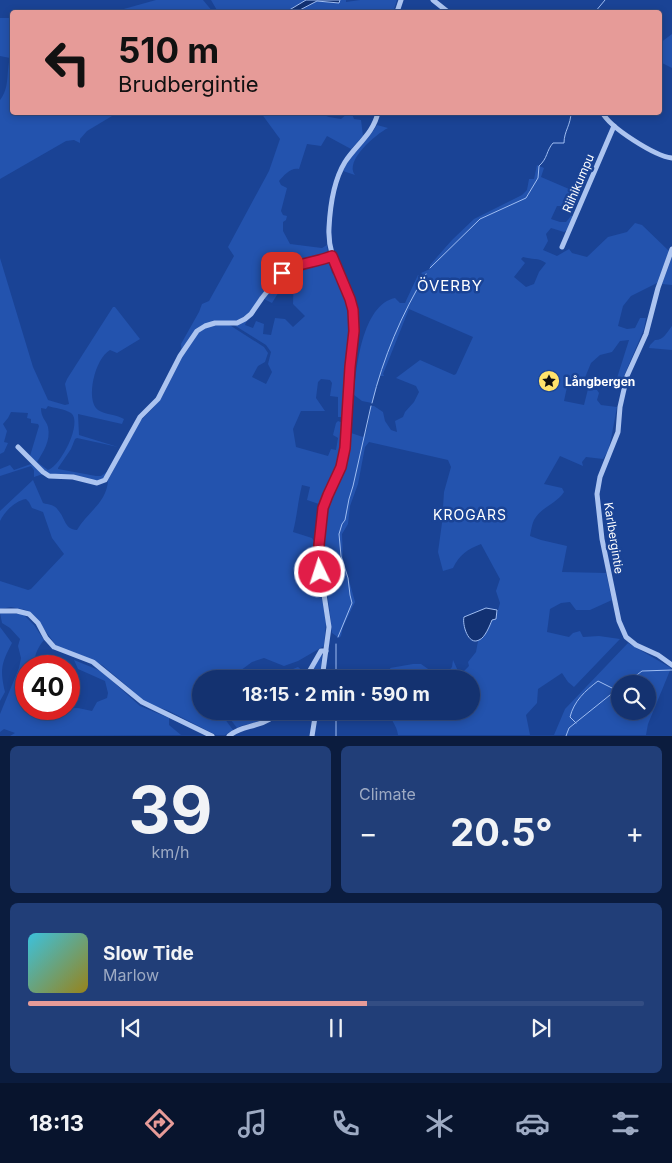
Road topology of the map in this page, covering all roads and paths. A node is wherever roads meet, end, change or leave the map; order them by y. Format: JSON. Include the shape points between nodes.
{"nodes":[{"id":1,"x":433,"y":0,"type":"edge"},
{"id":2,"x":446,"y":10,"type":"edge"},
{"id":3,"x":377,"y":115,"type":"edge"},
{"id":4,"x":604,"y":115,"type":"edge"},
{"id":5,"x":614,"y":126,"type":"junction"},
{"id":6,"x":672,"y":158,"type":"edge"},
{"id":7,"x":562,"y":248,"type":"dead end"},
{"id":8,"x":672,"y":249,"type":"edge"},
{"id":9,"x":332,"y":256,"type":"junction"},
{"id":10,"x":18,"y":447,"type":"dead end"},
{"id":11,"x":0,"y":611,"type":"edge"},
{"id":12,"x":326,"y":651,"type":"junction"},
{"id":13,"x":672,"y":665,"type":"edge"},
{"id":14,"x":310,"y":670,"type":"edge"},
{"id":15,"x":323,"y":670,"type":"edge"},
{"id":16,"x":268,"y":720,"type":"edge"},
{"id":17,"x":315,"y":720,"type":"edge"},
{"id":18,"x":212,"y":736,"type":"edge"},
{"id":19,"x":228,"y":736,"type":"edge"},
{"id":20,"x":312,"y":736,"type":"edge"}],
"edges":[{"from":1,"to":2,"type":"street"},
{"from":3,"to":9,"type":"street","via":[[373,128],[348,158],[338,176],[329,228]]},
{"from":4,"to":5,"type":"street"},
{"from":5,"to":6,"type":"street","via":[[661,156]]},
{"from":5,"to":7,"type":"street","name":"Riihikumpu"},
{"from":8,"to":13,"type":"street","name":"Karlbergintie","via":[[646,334],[627,376],[618,432],[600,477],[597,494],[600,532],[619,621],[626,637]]},
{"from":9,"to":10,"type":"street","via":[[294,266],[282,273],[245,319],[237,323],[215,323],[197,332],[180,356],[158,399],[140,417],[105,480],[96,483],[73,477],[49,476]]},
{"from":9,"to":12,"type":"street","via":[[350,299],[354,331],[344,455],[323,508],[320,534],[319,562],[329,627]]},
{"from":11,"to":18,"type":"street","via":[[29,614],[54,647],[92,662],[142,702]]},
{"from":12,"to":14,"type":"street","via":[[321,651]]},
{"from":12,"to":15,"type":"street"},
{"from":16,"to":19,"type":"street"},
{"from":17,"to":20,"type":"street"}]}
